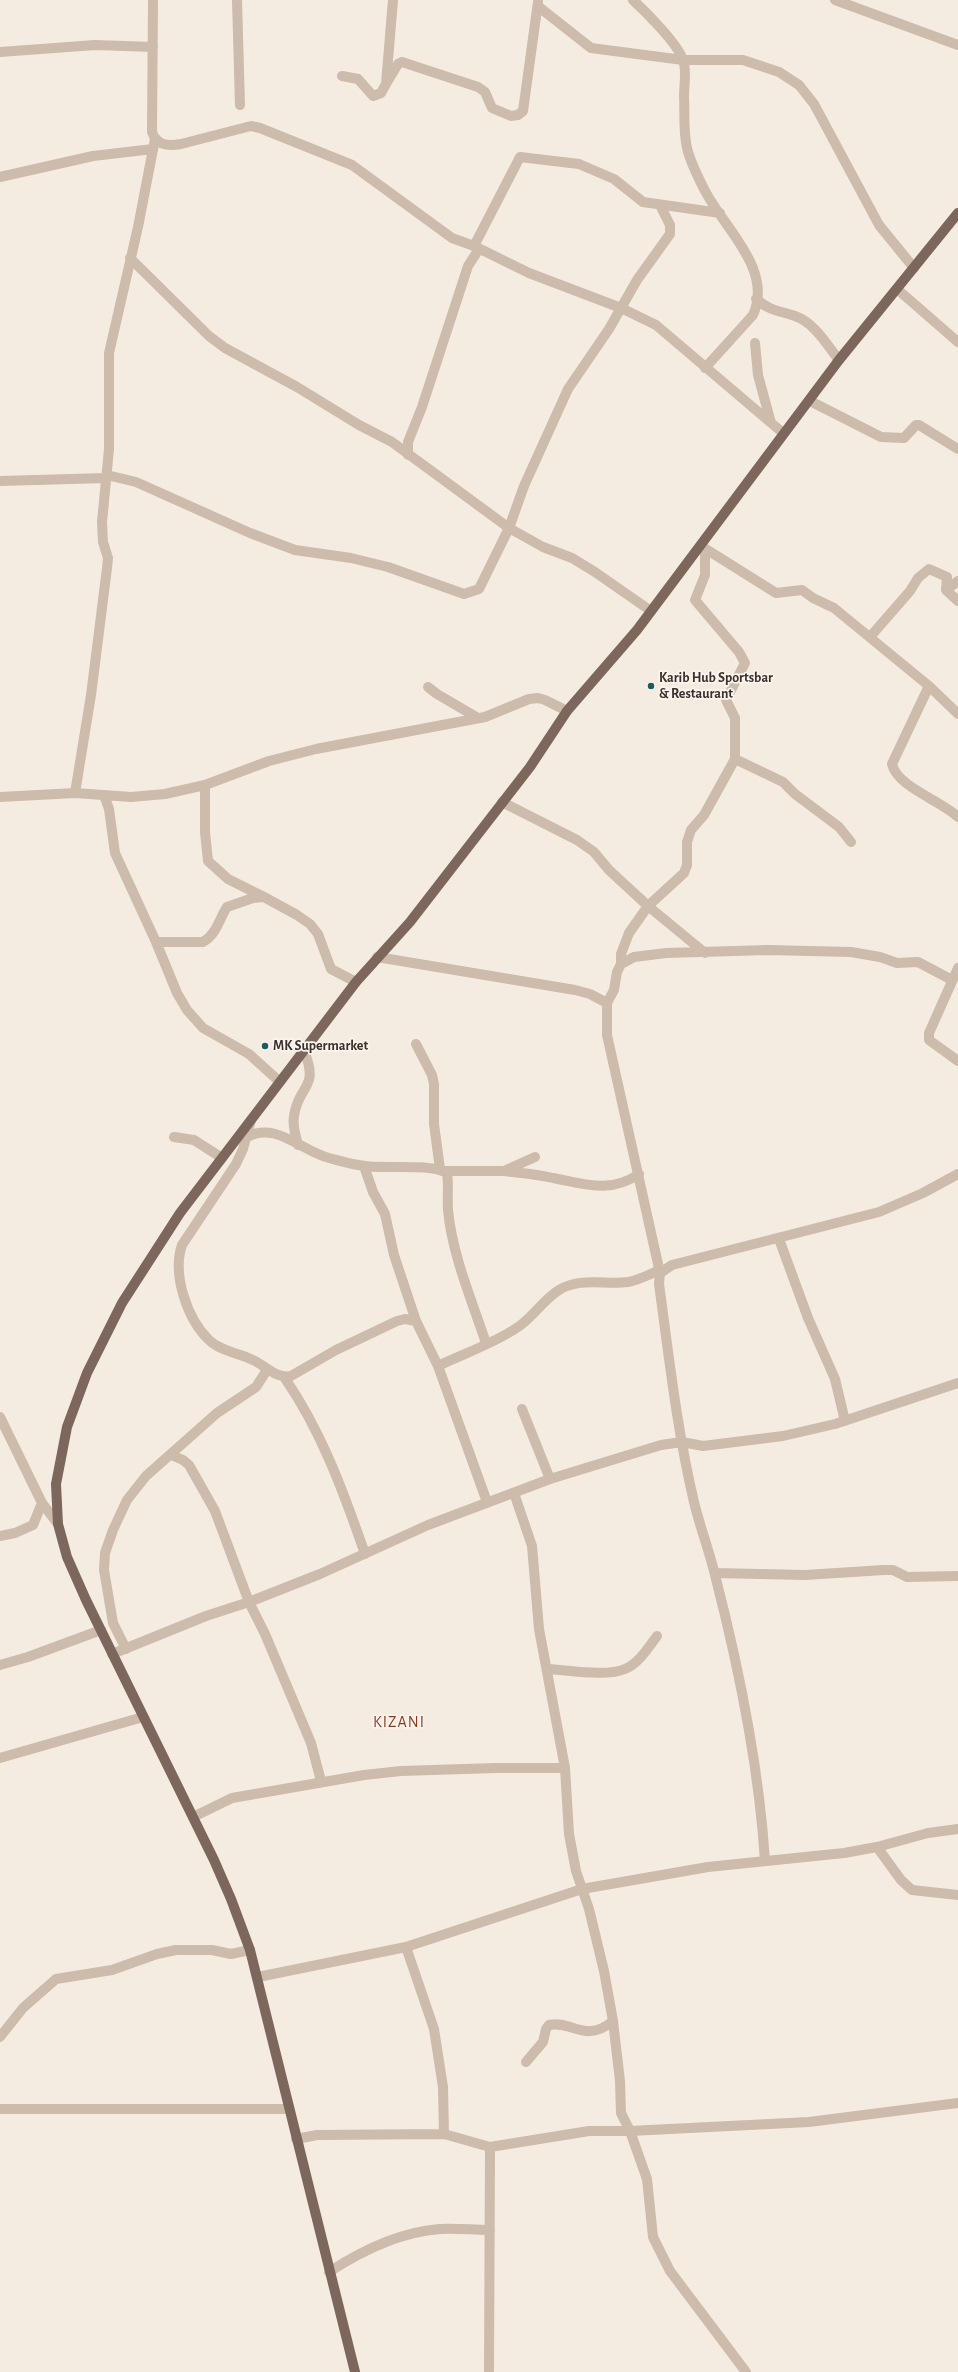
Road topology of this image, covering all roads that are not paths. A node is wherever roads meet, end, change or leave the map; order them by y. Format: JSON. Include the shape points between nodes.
{"nodes":[{"id":1,"x":153,"y":0,"type":"edge"},
{"id":2,"x":237,"y":0,"type":"edge"},
{"id":3,"x":394,"y":0,"type":"edge"},
{"id":4,"x":633,"y":0,"type":"edge"},
{"id":5,"x":835,"y":0,"type":"edge"},
{"id":6,"x":539,"y":3,"type":"edge"},
{"id":7,"x":958,"y":44,"type":"edge"},
{"id":8,"x":153,"y":47,"type":"junction"},
{"id":9,"x":0,"y":52,"type":"edge"},
{"id":10,"x":683,"y":60,"type":"junction"},
{"id":11,"x":342,"y":76,"type":"dead end"},
{"id":12,"x":386,"y":84,"type":"junction"},
{"id":13,"x":240,"y":105,"type":"dead end"},
{"id":14,"x":154,"y":144,"type":"junction"},
{"id":15,"x":0,"y":177,"type":"edge"},
{"id":16,"x":660,"y":204,"type":"junction"},
{"id":17,"x":958,"y":213,"type":"edge"},
{"id":18,"x":720,"y":214,"type":"junction"},
{"id":19,"x":476,"y":247,"type":"junction"},
{"id":20,"x":130,"y":258,"type":"junction"},
{"id":21,"x":914,"y":268,"type":"junction"},
{"id":22,"x":897,"y":289,"type":"junction"},
{"id":23,"x":756,"y":299,"type":"junction"},
{"id":24,"x":621,"y":308,"type":"junction"},
{"id":25,"x":958,"y":342,"type":"edge"},
{"id":26,"x":755,"y":343,"type":"dead end"},
{"id":27,"x":839,"y":360,"type":"junction"},
{"id":28,"x":705,"y":368,"type":"junction"},
{"id":29,"x":810,"y":401,"type":"junction"},
{"id":30,"x":771,"y":423,"type":"junction"},
{"id":31,"x":783,"y":433,"type":"junction"},
{"id":32,"x":958,"y":449,"type":"edge"},
{"id":33,"x":408,"y":455,"type":"junction"},
{"id":34,"x":107,"y":476,"type":"junction"},
{"id":35,"x":0,"y":481,"type":"edge"},
{"id":36,"x":508,"y":528,"type":"junction"},
{"id":37,"x":703,"y":548,"type":"junction"},
{"id":38,"x":958,"y":581,"type":"edge"},
{"id":39,"x":946,"y":590,"type":"junction"},
{"id":40,"x":958,"y":601,"type":"edge"},
{"id":41,"x":651,"y":611,"type":"junction"},
{"id":42,"x":870,"y":637,"type":"junction"},
{"id":43,"x":929,"y":686,"type":"junction"},
{"id":44,"x":428,"y":687,"type":"dead end"},
{"id":45,"x":567,"y":711,"type":"junction"},
{"id":46,"x":958,"y":714,"type":"edge"},
{"id":47,"x":478,"y":718,"type":"junction"},
{"id":48,"x":735,"y":759,"type":"junction"},
{"id":49,"x":205,"y":785,"type":"junction"},
{"id":50,"x":75,"y":793,"type":"junction"},
{"id":51,"x":104,"y":795,"type":"junction"},
{"id":52,"x":0,"y":796,"type":"edge"},
{"id":53,"x":502,"y":802,"type":"junction"},
{"id":54,"x":958,"y":817,"type":"edge"},
{"id":55,"x":851,"y":842,"type":"dead end"},
{"id":56,"x":264,"y":897,"type":"junction"},
{"id":57,"x":648,"y":906,"type":"junction"},
{"id":58,"x":156,"y":942,"type":"junction"},
{"id":59,"x":705,"y":953,"type":"junction"},
{"id":60,"x":377,"y":957,"type":"junction"},
{"id":61,"x":621,"y":964,"type":"junction"},
{"id":62,"x":958,"y":968,"type":"edge"},
{"id":63,"x":952,"y":980,"type":"junction"},
{"id":64,"x":356,"y":982,"type":"junction"},
{"id":65,"x":607,"y":1003,"type":"junction"},
{"id":66,"x":416,"y":1044,"type":"dead end"},
{"id":67,"x":304,"y":1051,"type":"junction"},
{"id":68,"x":958,"y":1061,"type":"edge"},
{"id":69,"x":280,"y":1082,"type":"junction"},
{"id":70,"x":251,"y":1120,"type":"junction"},
{"id":71,"x":174,"y":1137,"type":"dead end"},
{"id":72,"x":247,"y":1137,"type":"junction"},
{"id":73,"x":298,"y":1145,"type":"junction"},
{"id":74,"x":535,"y":1157,"type":"dead end"},
{"id":75,"x":222,"y":1158,"type":"junction"},
{"id":76,"x":364,"y":1166,"type":"junction"},
{"id":77,"x":442,"y":1170,"type":"junction"},
{"id":78,"x":504,"y":1171,"type":"junction"},
{"id":79,"x":639,"y":1174,"type":"junction"},
{"id":80,"x":958,"y":1174,"type":"edge"},
{"id":81,"x":779,"y":1239,"type":"junction"},
{"id":82,"x":660,"y":1272,"type":"junction"},
{"id":83,"x":411,"y":1307,"type":"junction"},
{"id":84,"x":406,"y":1319,"type":"junction"},
{"id":85,"x":416,"y":1321,"type":"junction"},
{"id":86,"x":486,"y":1343,"type":"junction"},
{"id":87,"x":438,"y":1366,"type":"junction"},
{"id":88,"x":267,"y":1370,"type":"junction"},
{"id":89,"x":284,"y":1377,"type":"junction"},
{"id":90,"x":958,"y":1383,"type":"edge"},
{"id":91,"x":522,"y":1409,"type":"dead end"},
{"id":92,"x":0,"y":1416,"type":"edge"},
{"id":93,"x":845,"y":1421,"type":"junction"},
{"id":94,"x":682,"y":1442,"type":"junction"},
{"id":95,"x":170,"y":1455,"type":"junction"},
{"id":96,"x":550,"y":1479,"type":"junction"},
{"id":97,"x":514,"y":1493,"type":"junction"},
{"id":98,"x":487,"y":1502,"type":"junction"},
{"id":99,"x":42,"y":1503,"type":"junction"},
{"id":100,"x":58,"y":1524,"type":"junction"},
{"id":101,"x":0,"y":1536,"type":"edge"},
{"id":102,"x":365,"y":1554,"type":"junction"},
{"id":103,"x":715,"y":1573,"type":"junction"},
{"id":104,"x":958,"y":1576,"type":"edge"},
{"id":105,"x":249,"y":1602,"type":"junction"},
{"id":106,"x":101,"y":1630,"type":"junction"},
{"id":107,"x":657,"y":1636,"type":"dead end"},
{"id":108,"x":126,"y":1649,"type":"junction"},
{"id":109,"x":112,"y":1654,"type":"junction"},
{"id":110,"x":0,"y":1665,"type":"edge"},
{"id":111,"x":548,"y":1669,"type":"junction"},
{"id":112,"x":142,"y":1717,"type":"junction"},
{"id":113,"x":0,"y":1758,"type":"edge"},
{"id":114,"x":565,"y":1768,"type":"junction"},
{"id":115,"x":321,"y":1781,"type":"junction"},
{"id":116,"x":193,"y":1817,"type":"junction"},
{"id":117,"x":958,"y":1829,"type":"edge"},
{"id":118,"x":877,"y":1847,"type":"junction"},
{"id":119,"x":765,"y":1861,"type":"junction"},
{"id":120,"x":582,"y":1889,"type":"junction"},
{"id":121,"x":958,"y":1895,"type":"edge"},
{"id":122,"x":406,"y":1947,"type":"junction"},
{"id":123,"x":250,"y":1950,"type":"junction"},
{"id":124,"x":258,"y":1977,"type":"junction"},
{"id":125,"x":613,"y":2021,"type":"junction"},
{"id":126,"x":0,"y":2037,"type":"edge"},
{"id":127,"x":526,"y":2062,"type":"dead end"},
{"id":128,"x":958,"y":2103,"type":"edge"},
{"id":129,"x":0,"y":2108,"type":"edge"},
{"id":130,"x":288,"y":2109,"type":"junction"},
{"id":131,"x":621,"y":2113,"type":"junction"},
{"id":132,"x":611,"y":2131,"type":"junction"},
{"id":133,"x":630,"y":2131,"type":"junction"},
{"id":134,"x":444,"y":2134,"type":"junction"},
{"id":135,"x":296,"y":2139,"type":"junction"},
{"id":136,"x":490,"y":2147,"type":"junction"},
{"id":137,"x":490,"y":2230,"type":"junction"},
{"id":138,"x":329,"y":2272,"type":"junction"},
{"id":139,"x":355,"y":2372,"type":"edge"},
{"id":140,"x":489,"y":2372,"type":"edge"},
{"id":141,"x":746,"y":2372,"type":"edge"}],
"edges":[{"from":1,"to":8,"type":"street"},
{"from":2,"to":13,"type":"street"},
{"from":3,"to":12,"type":"street"},
{"from":4,"to":10,"type":"street","via":[[649,14]]},
{"from":5,"to":7,"type":"street"},
{"from":6,"to":10,"type":"street","via":[[591,48]]},
{"from":6,"to":12,"type":"street","via":[[527,93],[523,111],[518,115],[511,116],[492,108],[486,92],[478,87],[402,62],[398,64]]},
{"from":8,"to":9,"type":"street","via":[[95,45]]},
{"from":8,"to":14,"type":"street"},
{"from":10,"to":18,"type":"street","via":[[687,148],[704,189]]},
{"from":10,"to":21,"type":"street","via":[[743,60],[779,72],[800,85],[814,104],[879,225]]},
{"from":11,"to":12,"type":"street","via":[[358,79],[373,96],[381,93]]},
{"from":14,"to":15,"type":"street"},
{"from":14,"to":19,"type":"street","via":[[170,146],[237,129],[260,128],[352,165],[440,231]]},
{"from":14,"to":20,"type":"street"},
{"from":16,"to":18,"type":"street"},
{"from":16,"to":19,"type":"street","via":[[644,202],[614,179],[578,164],[520,156]]},
{"from":16,"to":24,"type":"street","via":[[670,225],[670,234],[637,280]]},
{"from":17,"to":21,"type":"main road"},
{"from":18,"to":23,"type":"street","via":[[754,270],[759,288]]},
{"from":19,"to":24,"type":"street","via":[[529,274]]},
{"from":19,"to":33,"type":"street","via":[[408,442]]},
{"from":20,"to":33,"type":"street","via":[[225,348],[392,442]]},
{"from":20,"to":34,"type":"street","via":[[109,353],[110,449]]},
{"from":21,"to":22,"type":"main road"},
{"from":22,"to":25,"type":"street"},
{"from":22,"to":27,"type":"main road"},
{"from":23,"to":27,"type":"street","via":[[768,309],[797,316],[808,323]]},
{"from":23,"to":28,"type":"street","via":[[758,306],[753,315]]},
{"from":24,"to":28,"type":"street","via":[[656,325]]},
{"from":24,"to":36,"type":"street","via":[[610,329],[568,389]]},
{"from":26,"to":30,"type":"street","via":[[758,376]]},
{"from":27,"to":29,"type":"main road"},
{"from":28,"to":30,"type":"street"},
{"from":29,"to":31,"type":"main road"},
{"from":29,"to":32,"type":"street","via":[[881,437],[904,438],[919,425]]},
{"from":30,"to":31,"type":"street"},
{"from":31,"to":37,"type":"main road"},
{"from":33,"to":36,"type":"street"},
{"from":34,"to":35,"type":"street"},
{"from":34,"to":36,"type":"street","via":[[136,482],[250,533],[295,550],[351,558],[388,567],[464,594],[479,589]]},
{"from":34,"to":50,"type":"street","via":[[102,533],[108,568],[92,695]]},
{"from":36,"to":41,"type":"street","via":[[543,547],[578,561]]},
{"from":37,"to":41,"type":"main road"},
{"from":37,"to":42,"type":"street","via":[[776,593],[802,590],[834,608]]},
{"from":37,"to":48,"type":"street","via":[[704,575],[695,600],[739,652],[745,663],[726,700],[735,718]]},
{"from":38,"to":39,"type":"street"},
{"from":39,"to":40,"type":"street"},
{"from":39,"to":42,"type":"street","via":[[947,577],[929,569],[918,578]]},
{"from":41,"to":45,"type":"main road"},
{"from":42,"to":43,"type":"street"},
{"from":43,"to":46,"type":"street"},
{"from":43,"to":54,"type":"street","via":[[892,764],[893,770],[910,785]]},
{"from":44,"to":47,"type":"street"},
{"from":45,"to":47,"type":"street","via":[[538,698]]},
{"from":45,"to":53,"type":"main road","via":[[530,767]]},
{"from":47,"to":49,"type":"street","via":[[316,749],[269,761]]},
{"from":48,"to":55,"type":"street","via":[[783,782],[839,827]]},
{"from":48,"to":57,"type":"street","via":[[704,815],[691,830],[687,842],[687,865],[684,873]]},
{"from":49,"to":51,"type":"street","via":[[165,794],[131,797]]},
{"from":49,"to":56,"type":"street","via":[[205,844],[208,861],[228,879]]},
{"from":50,"to":51,"type":"street"},
{"from":50,"to":52,"type":"street"},
{"from":51,"to":58,"type":"street","via":[[109,809],[115,853]]},
{"from":53,"to":57,"type":"street","via":[[577,840],[594,852],[609,870]]},
{"from":53,"to":60,"type":"main road","via":[[410,922]]},
{"from":56,"to":58,"type":"street","via":[[227,907],[216,929],[209,939],[203,942]]},
{"from":56,"to":64,"type":"street","via":[[310,924],[318,934],[331,969]]},
{"from":57,"to":59,"type":"street"},
{"from":57,"to":61,"type":"street","via":[[629,933],[621,954]]},
{"from":58,"to":69,"type":"street","via":[[164,966],[187,1010],[203,1028],[249,1054]]},
{"from":59,"to":61,"type":"street","via":[[666,953],[634,957]]},
{"from":59,"to":63,"type":"street","via":[[768,950],[851,952],[897,963],[918,962]]},
{"from":60,"to":64,"type":"main road"},
{"from":60,"to":65,"type":"street","via":[[575,990]]},
{"from":61,"to":65,"type":"street","via":[[614,990]]},
{"from":62,"to":63,"type":"street"},
{"from":63,"to":68,"type":"street","via":[[934,1017],[929,1040]]},
{"from":64,"to":67,"type":"main road"},
{"from":65,"to":79,"type":"street","via":[[607,1035]]},
{"from":66,"to":77,"type":"street","via":[[434,1084],[434,1124]]},
{"from":67,"to":69,"type":"main road"},
{"from":67,"to":73,"type":"street","via":[[310,1068],[310,1077],[294,1116]]},
{"from":69,"to":70,"type":"main road"},
{"from":70,"to":72,"type":"street"},
{"from":70,"to":75,"type":"main road"},
{"from":71,"to":75,"type":"street","via":[[194,1140]]},
{"from":72,"to":73,"type":"street","via":[[256,1132],[272,1132]]},
{"from":72,"to":88,"type":"street","via":[[236,1164],[182,1245],[178,1258],[179,1279],[184,1297],[209,1340],[220,1348],[255,1361]]},
{"from":73,"to":76,"type":"street","via":[[319,1156]]},
{"from":74,"to":78,"type":"street"},
{"from":75,"to":100,"type":"main road","via":[[168,1232],[122,1303],[97,1349],[67,1428],[56,1484]]},
{"from":76,"to":77,"type":"street"},
{"from":76,"to":83,"type":"street","via":[[373,1192],[385,1214],[394,1255]]},
{"from":77,"to":78,"type":"street"},
{"from":77,"to":86,"type":"street","via":[[447,1173],[448,1209],[465,1285]]},
{"from":78,"to":79,"type":"street","via":[[592,1186],[626,1183]]},
{"from":79,"to":82,"type":"street"},
{"from":80,"to":81,"type":"street","via":[[879,1212]]},
{"from":81,"to":82,"type":"street","via":[[672,1266]]},
{"from":81,"to":93,"type":"street","via":[[808,1318],[835,1379]]},
{"from":82,"to":86,"type":"street","via":[[630,1282],[590,1282],[574,1284],[559,1290],[518,1327]]},
{"from":82,"to":94,"type":"street","via":[[659,1284]]},
{"from":83,"to":84,"type":"street"},
{"from":83,"to":85,"type":"street"},
{"from":84,"to":85,"type":"street"},
{"from":84,"to":89,"type":"street","via":[[336,1350],[291,1376]]},
{"from":85,"to":87,"type":"street"},
{"from":86,"to":87,"type":"street"},
{"from":87,"to":98,"type":"street"},
{"from":88,"to":89,"type":"street"},
{"from":88,"to":95,"type":"street","via":[[256,1387],[217,1413]]},
{"from":89,"to":102,"type":"street","via":[[334,1472]]},
{"from":90,"to":93,"type":"street"},
{"from":91,"to":96,"type":"street"},
{"from":92,"to":99,"type":"street"},
{"from":93,"to":94,"type":"street","via":[[783,1436],[703,1446]]},
{"from":94,"to":96,"type":"street","via":[[661,1445]]},
{"from":94,"to":103,"type":"street","via":[[696,1513]]},
{"from":95,"to":105,"type":"street","via":[[184,1460],[190,1466],[215,1511]]},
{"from":95,"to":108,"type":"street","via":[[146,1476],[127,1500],[105,1553],[104,1570],[113,1623]]},
{"from":96,"to":97,"type":"street"},
{"from":97,"to":98,"type":"street"},
{"from":97,"to":111,"type":"street","via":[[532,1546],[539,1629]]},
{"from":98,"to":102,"type":"street"},
{"from":99,"to":100,"type":"street"},
{"from":99,"to":101,"type":"street","via":[[33,1526]]},
{"from":100,"to":106,"type":"main road","via":[[67,1557]]},
{"from":102,"to":105,"type":"street"},
{"from":103,"to":104,"type":"street","via":[[806,1575],[888,1570],[907,1576]]},
{"from":103,"to":119,"type":"street","via":[[732,1644],[762,1808]]},
{"from":105,"to":108,"type":"street","via":[[206,1616]]},
{"from":105,"to":115,"type":"street","via":[[311,1743]]},
{"from":106,"to":109,"type":"main road"},
{"from":106,"to":110,"type":"street"},
{"from":107,"to":111,"type":"street","via":[[641,1657],[625,1669],[610,1672]]},
{"from":108,"to":109,"type":"street"},
{"from":109,"to":112,"type":"main road"},
{"from":111,"to":114,"type":"street"},
{"from":112,"to":113,"type":"street"},
{"from":112,"to":116,"type":"main road"},
{"from":114,"to":115,"type":"street","via":[[401,1771]]},
{"from":114,"to":120,"type":"street","via":[[569,1834]]},
{"from":115,"to":116,"type":"street","via":[[232,1798]]},
{"from":116,"to":123,"type":"main road","via":[[232,1898]]},
{"from":117,"to":118,"type":"street","via":[[928,1833]]},
{"from":118,"to":119,"type":"street"},
{"from":118,"to":121,"type":"street","via":[[901,1880],[912,1890]]},
{"from":119,"to":120,"type":"street","via":[[708,1867]]},
{"from":120,"to":122,"type":"street"},
{"from":120,"to":125,"type":"street","via":[[590,1909]]},
{"from":122,"to":124,"type":"street"},
{"from":122,"to":134,"type":"street","via":[[434,2029],[443,2087]]},
{"from":123,"to":124,"type":"main road"},
{"from":123,"to":126,"type":"street","via":[[231,1954],[212,1950],[176,1950],[112,1970],[56,1979],[23,2008]]},
{"from":124,"to":130,"type":"main road"},
{"from":125,"to":127,"type":"street","via":[[604,2028],[581,2032],[555,2024],[549,2025],[543,2042]]},
{"from":125,"to":131,"type":"street"},
{"from":128,"to":133,"type":"street","via":[[809,2122]]},
{"from":129,"to":130,"type":"street"},
{"from":130,"to":135,"type":"main road"},
{"from":131,"to":132,"type":"street"},
{"from":131,"to":133,"type":"street"},
{"from":132,"to":133,"type":"street"},
{"from":132,"to":136,"type":"street","via":[[589,2131]]},
{"from":133,"to":141,"type":"street","via":[[647,2179],[653,2237],[660,2254]]},
{"from":134,"to":135,"type":"street","via":[[317,2135]]},
{"from":134,"to":136,"type":"street"},
{"from":135,"to":138,"type":"main road"},
{"from":136,"to":137,"type":"street"},
{"from":137,"to":138,"type":"street","via":[[441,2229],[416,2233],[343,2262]]},
{"from":137,"to":140,"type":"street"},
{"from":138,"to":139,"type":"main road"}]}
